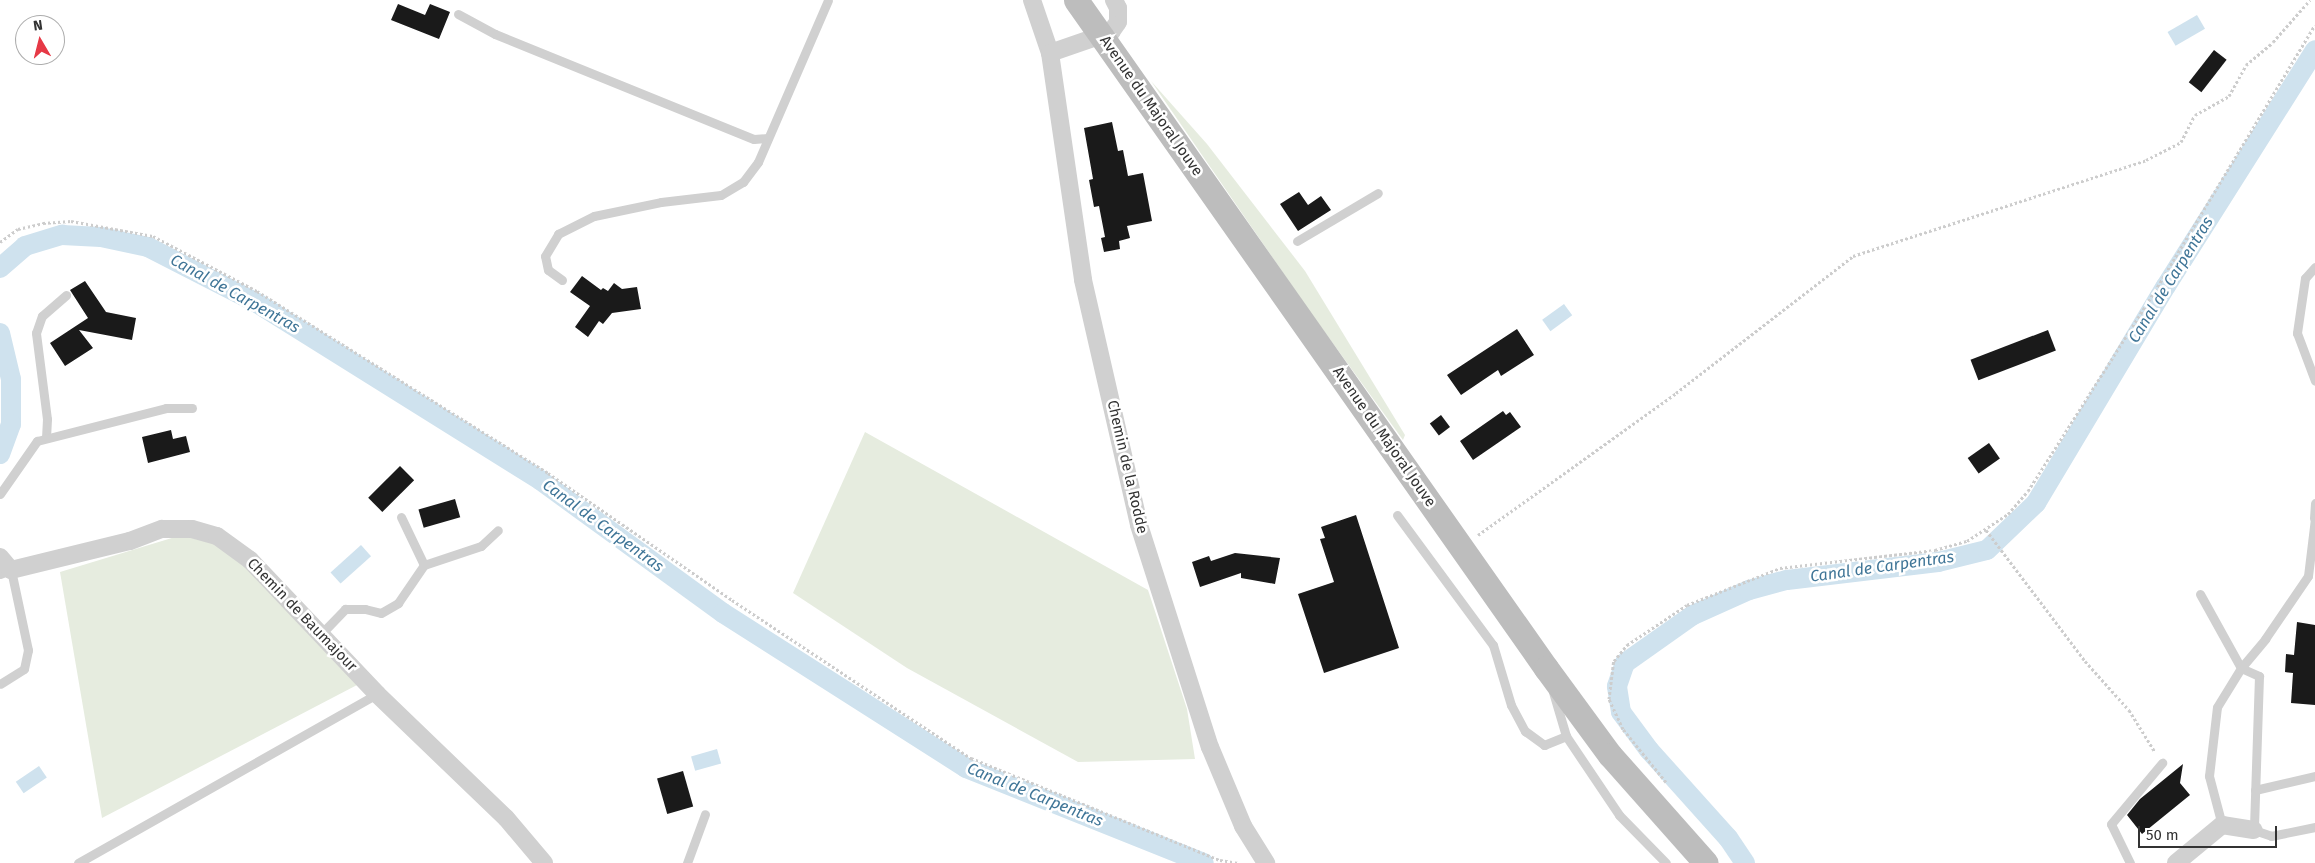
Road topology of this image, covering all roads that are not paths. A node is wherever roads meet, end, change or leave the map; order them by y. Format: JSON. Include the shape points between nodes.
{"nodes":[{"id":1,"x":828,"y":0,"type":"edge"},
{"id":2,"x":1032,"y":0,"type":"edge"},
{"id":3,"x":1076,"y":0,"type":"edge"},
{"id":4,"x":1114,"y":0,"type":"edge"},
{"id":5,"x":458,"y":14,"type":"dead end"},
{"id":6,"x":1102,"y":37,"type":"junction"},
{"id":7,"x":1050,"y":53,"type":"junction"},
{"id":8,"x":768,"y":138,"type":"junction"},
{"id":9,"x":1378,"y":193,"type":"dead end"},
{"id":10,"x":1297,"y":242,"type":"dead end"},
{"id":11,"x":2315,"y":267,"type":"edge"},
{"id":12,"x":562,"y":280,"type":"dead end"},
{"id":13,"x":66,"y":295,"type":"dead end"},
{"id":14,"x":2315,"y":381,"type":"edge"},
{"id":15,"x":192,"y":408,"type":"dead end"},
{"id":16,"x":46,"y":438,"type":"junction"},
{"id":17,"x":0,"y":494,"type":"edge"},
{"id":18,"x":2315,"y":503,"type":"edge"},
{"id":19,"x":1397,"y":514,"type":"dead end"},
{"id":20,"x":401,"y":517,"type":"dead end"},
{"id":21,"x":2314,"y":518,"type":"edge"},
{"id":22,"x":498,"y":530,"type":"dead end"},
{"id":23,"x":424,"y":565,"type":"junction"},
{"id":24,"x":4,"y":567,"type":"edge"},
{"id":25,"x":2200,"y":594,"type":"dead end"},
{"id":26,"x":321,"y":634,"type":"junction"},
{"id":27,"x":1546,"y":668,"type":"junction"},
{"id":28,"x":2241,"y":668,"type":"junction"},
{"id":29,"x":0,"y":684,"type":"edge"},
{"id":30,"x":377,"y":694,"type":"junction"},
{"id":31,"x":1566,"y":736,"type":"junction"},
{"id":32,"x":2162,"y":763,"type":"road end"},
{"id":33,"x":2315,"y":776,"type":"edge"},
{"id":34,"x":2255,"y":790,"type":"junction"},
{"id":35,"x":706,"y":814,"type":"dead end"},
{"id":36,"x":2222,"y":826,"type":"junction"},
{"id":37,"x":2315,"y":827,"type":"edge"},
{"id":38,"x":2254,"y":830,"type":"junction"},
{"id":39,"x":78,"y":863,"type":"edge"},
{"id":40,"x":544,"y":863,"type":"edge"},
{"id":41,"x":687,"y":863,"type":"edge"},
{"id":42,"x":1266,"y":863,"type":"edge"},
{"id":43,"x":1666,"y":863,"type":"edge"},
{"id":44,"x":1706,"y":863,"type":"edge"},
{"id":45,"x":2130,"y":863,"type":"edge"},
{"id":46,"x":2176,"y":863,"type":"edge"}],
"edges":[{"from":1,"to":8,"type":"lane"},
{"from":2,"to":7,"type":"street","name":"Chemin de la Rodde"},
{"from":3,"to":6,"type":"main road","name":"Avenue du Majoral Jouve"},
{"from":4,"to":6,"type":"street","via":[[1118,22]]},
{"from":5,"to":8,"type":"lane","via":[[495,34],[754,139]]},
{"from":6,"to":7,"type":"street"},
{"from":6,"to":27,"type":"main road","name":"Avenue du Majoral Jouve"},
{"from":7,"to":42,"type":"street","name":"Chemin de la Rodde","via":[[1083,280],[1139,525],[1210,747],[1243,826]]},
{"from":8,"to":12,"type":"lane","via":[[758,162],[742,182],[721,195],[660,202],[594,216],[558,234],[545,256],[548,270]]},
{"from":9,"to":10,"type":"lane"},
{"from":11,"to":14,"type":"lane","via":[[2305,278],[2297,333]]},
{"from":13,"to":16,"type":"lane","via":[[42,316],[36,333],[47,419]]},
{"from":15,"to":16,"type":"lane","via":[[166,408]]},
{"from":16,"to":17,"type":"lane","via":[[37,441]]},
{"from":18,"to":21,"type":"lane"},
{"from":19,"to":31,"type":"lane","via":[[1493,645],[1512,705],[1525,731],[1544,744]]},
{"from":20,"to":23,"type":"lane"},
{"from":21,"to":28,"type":"lane","via":[[2308,576]]},
{"from":22,"to":23,"type":"lane","via":[[481,546]]},
{"from":23,"to":26,"type":"lane","via":[[398,603],[381,613],[345,609]]},
{"from":24,"to":26,"type":"street","name":"Chemin de Baumajour","via":[[130,541],[162,530],[192,529],[217,536],[250,560]]},
{"from":24,"to":29,"type":"lane","via":[[28,650],[24,669]]},
{"from":25,"to":28,"type":"lane"},
{"from":26,"to":30,"type":"street","name":"Chemin de Baumajour"},
{"from":27,"to":31,"type":"lane"},
{"from":27,"to":44,"type":"main road","name":"Avenue du Majoral Jouve","via":[[1610,755]]},
{"from":28,"to":34,"type":"lane","via":[[2259,676]]},
{"from":28,"to":36,"type":"lane","via":[[2217,707],[2209,776]]},
{"from":30,"to":39,"type":"lane"},
{"from":30,"to":40,"type":"street","name":"Chemin de Baumajour","via":[[506,818]]},
{"from":31,"to":43,"type":"lane","via":[[1619,815]]},
{"from":32,"to":45,"type":"lane","via":[[2111,824]]},
{"from":33,"to":34,"type":"lane"},
{"from":34,"to":38,"type":"lane"},
{"from":35,"to":41,"type":"lane"},
{"from":36,"to":38,"type":"street"},
{"from":36,"to":46,"type":"street"},
{"from":37,"to":38,"type":"lane","via":[[2271,836]]}]}
